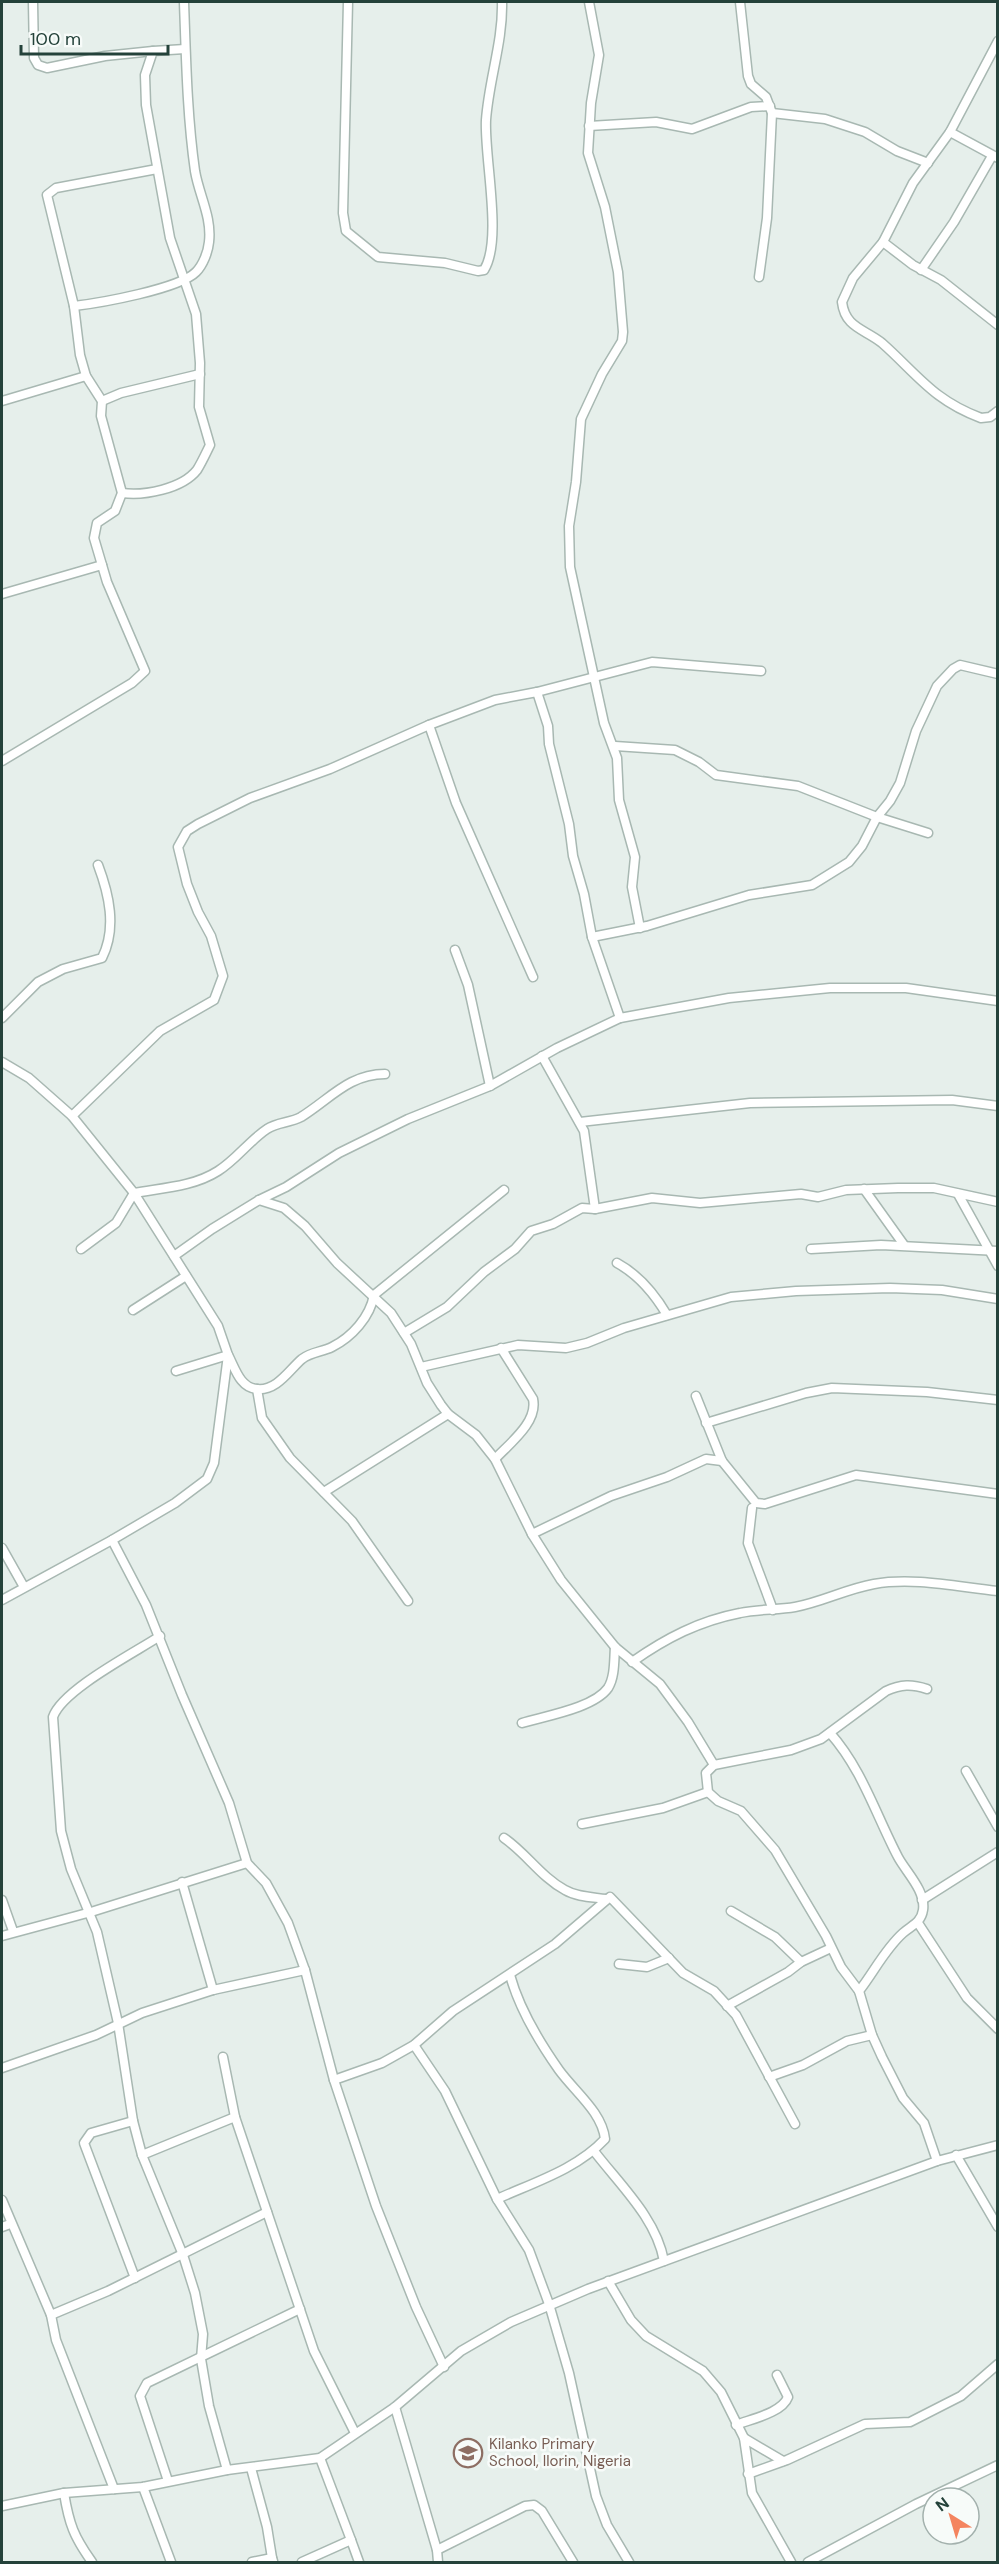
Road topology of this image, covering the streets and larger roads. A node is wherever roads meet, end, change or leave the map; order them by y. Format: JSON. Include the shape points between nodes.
{"nodes":[{"id":1,"x":33,"y":2,"type":"edge"},
{"id":2,"x":184,"y":2,"type":"edge"},
{"id":3,"x":348,"y":2,"type":"edge"},
{"id":4,"x":502,"y":2,"type":"edge"},
{"id":5,"x":589,"y":2,"type":"edge"},
{"id":6,"x":740,"y":2,"type":"edge"},
{"id":7,"x":998,"y":41,"type":"edge"},
{"id":8,"x":186,"y":49,"type":"junction"},
{"id":9,"x":153,"y":51,"type":"junction"},
{"id":10,"x":771,"y":109,"type":"junction"},
{"id":11,"x":589,"y":126,"type":"junction"},
{"id":12,"x":950,"y":132,"type":"junction"},
{"id":13,"x":994,"y":157,"type":"edge"},
{"id":14,"x":928,"y":163,"type":"junction"},
{"id":15,"x":157,"y":169,"type":"junction"},
{"id":16,"x":883,"y":242,"type":"junction"},
{"id":17,"x":921,"y":270,"type":"junction"},
{"id":18,"x":759,"y":277,"type":"dead end"},
{"id":19,"x":184,"y":280,"type":"junction"},
{"id":20,"x":74,"y":306,"type":"junction"},
{"id":21,"x":998,"y":325,"type":"edge"},
{"id":22,"x":200,"y":374,"type":"junction"},
{"id":23,"x":86,"y":376,"type":"junction"},
{"id":24,"x":2,"y":401,"type":"edge"},
{"id":25,"x":102,"y":401,"type":"junction"},
{"id":26,"x":998,"y":411,"type":"edge"},
{"id":27,"x":122,"y":494,"type":"junction"},
{"id":28,"x":102,"y":565,"type":"junction"},
{"id":29,"x":2,"y":594,"type":"edge"},
{"id":30,"x":761,"y":671,"type":"dead end"},
{"id":31,"x":998,"y":674,"type":"edge"},
{"id":32,"x":595,"y":677,"type":"junction"},
{"id":33,"x":537,"y":692,"type":"junction"},
{"id":34,"x":429,"y":725,"type":"junction"},
{"id":35,"x":615,"y":746,"type":"junction"},
{"id":36,"x":2,"y":761,"type":"edge"},
{"id":37,"x":877,"y":817,"type":"junction"},
{"id":38,"x":928,"y":833,"type":"dead end"},
{"id":39,"x":98,"y":865,"type":"dead end"},
{"id":40,"x":640,"y":928,"type":"junction"},
{"id":41,"x":592,"y":937,"type":"junction"},
{"id":42,"x":455,"y":950,"type":"dead end"},
{"id":43,"x":533,"y":977,"type":"dead end"},
{"id":44,"x":998,"y":1001,"type":"edge"},
{"id":45,"x":2,"y":1018,"type":"edge"},
{"id":46,"x":620,"y":1018,"type":"junction"},
{"id":47,"x":542,"y":1056,"type":"junction"},
{"id":48,"x":2,"y":1062,"type":"edge"},
{"id":49,"x":385,"y":1074,"type":"dead end"},
{"id":50,"x":490,"y":1086,"type":"junction"},
{"id":51,"x":998,"y":1106,"type":"edge"},
{"id":52,"x":72,"y":1116,"type":"junction"},
{"id":53,"x":580,"y":1122,"type":"junction"},
{"id":54,"x":864,"y":1189,"type":"junction"},
{"id":55,"x":504,"y":1190,"type":"dead end"},
{"id":56,"x":134,"y":1193,"type":"junction"},
{"id":57,"x":958,"y":1194,"type":"junction"},
{"id":58,"x":259,"y":1200,"type":"junction"},
{"id":59,"x":998,"y":1202,"type":"edge"},
{"id":60,"x":595,"y":1209,"type":"junction"},
{"id":61,"x":904,"y":1245,"type":"junction"},
{"id":62,"x":81,"y":1249,"type":"dead end"},
{"id":63,"x":812,"y":1249,"type":"dead end"},
{"id":64,"x":987,"y":1250,"type":"junction"},
{"id":65,"x":998,"y":1251,"type":"edge"},
{"id":66,"x":174,"y":1256,"type":"junction"},
{"id":67,"x":616,"y":1263,"type":"dead end"},
{"id":68,"x":998,"y":1266,"type":"edge"},
{"id":69,"x":186,"y":1276,"type":"junction"},
{"id":70,"x":374,"y":1295,"type":"junction"},
{"id":71,"x":998,"y":1299,"type":"edge"},
{"id":72,"x":134,"y":1310,"type":"dead end"},
{"id":73,"x":667,"y":1315,"type":"junction"},
{"id":74,"x":404,"y":1334,"type":"junction"},
{"id":75,"x":501,"y":1348,"type":"junction"},
{"id":76,"x":228,"y":1355,"type":"junction"},
{"id":77,"x":421,"y":1367,"type":"junction"},
{"id":78,"x":176,"y":1371,"type":"dead end"},
{"id":79,"x":257,"y":1389,"type":"junction"},
{"id":80,"x":696,"y":1396,"type":"dead end"},
{"id":81,"x":998,"y":1400,"type":"edge"},
{"id":82,"x":447,"y":1414,"type":"junction"},
{"id":83,"x":706,"y":1423,"type":"junction"},
{"id":84,"x":495,"y":1459,"type":"junction"},
{"id":85,"x":722,"y":1461,"type":"junction"},
{"id":86,"x":324,"y":1492,"type":"junction"},
{"id":87,"x":998,"y":1494,"type":"edge"},
{"id":88,"x":752,"y":1508,"type":"dead end"},
{"id":89,"x":532,"y":1534,"type":"junction"},
{"id":90,"x":112,"y":1540,"type":"junction"},
{"id":91,"x":2,"y":1548,"type":"edge"},
{"id":92,"x":24,"y":1587,"type":"junction"},
{"id":93,"x":998,"y":1591,"type":"edge"},
{"id":94,"x":2,"y":1600,"type":"edge"},
{"id":95,"x":408,"y":1601,"type":"dead end"},
{"id":96,"x":773,"y":1610,"type":"junction"},
{"id":97,"x":160,"y":1636,"type":"junction"},
{"id":98,"x":615,"y":1647,"type":"junction"},
{"id":99,"x":632,"y":1662,"type":"junction"},
{"id":100,"x":927,"y":1689,"type":"dead end"},
{"id":101,"x":522,"y":1723,"type":"dead end"},
{"id":102,"x":830,"y":1733,"type":"junction"},
{"id":103,"x":714,"y":1765,"type":"junction"},
{"id":104,"x":966,"y":1772,"type":"dead end"},
{"id":105,"x":708,"y":1792,"type":"junction"},
{"id":106,"x":582,"y":1824,"type":"dead end"},
{"id":107,"x":998,"y":1827,"type":"edge"},
{"id":108,"x":504,"y":1838,"type":"dead end"},
{"id":109,"x":998,"y":1852,"type":"edge"},
{"id":110,"x":247,"y":1863,"type":"junction"},
{"id":111,"x":182,"y":1882,"type":"junction"},
{"id":112,"x":606,"y":1899,"type":"junction"},
{"id":113,"x":2,"y":1900,"type":"edge"},
{"id":114,"x":922,"y":1900,"type":"junction"},
{"id":115,"x":731,"y":1911,"type":"dead end"},
{"id":116,"x":91,"y":1912,"type":"junction"},
{"id":117,"x":918,"y":1923,"type":"junction"},
{"id":118,"x":13,"y":1931,"type":"junction"},
{"id":119,"x":2,"y":1936,"type":"edge"},
{"id":120,"x":831,"y":1948,"type":"junction"},
{"id":121,"x":669,"y":1958,"type":"junction"},
{"id":122,"x":801,"y":1962,"type":"junction"},
{"id":123,"x":619,"y":1964,"type":"dead end"},
{"id":124,"x":305,"y":1970,"type":"junction"},
{"id":125,"x":510,"y":1975,"type":"junction"},
{"id":126,"x":213,"y":1990,"type":"junction"},
{"id":127,"x":859,"y":1991,"type":"junction"},
{"id":128,"x":727,"y":2006,"type":"junction"},
{"id":129,"x":118,"y":2023,"type":"junction"},
{"id":130,"x":998,"y":2030,"type":"edge"},
{"id":131,"x":872,"y":2035,"type":"junction"},
{"id":132,"x":414,"y":2045,"type":"junction"},
{"id":133,"x":223,"y":2057,"type":"dead end"},
{"id":134,"x":2,"y":2068,"type":"edge"},
{"id":135,"x":769,"y":2077,"type":"junction"},
{"id":136,"x":334,"y":2080,"type":"junction"},
{"id":137,"x":235,"y":2117,"type":"junction"},
{"id":138,"x":134,"y":2121,"type":"junction"},
{"id":139,"x":795,"y":2124,"type":"dead end"},
{"id":140,"x":998,"y":2145,"type":"edge"},
{"id":141,"x":594,"y":2151,"type":"junction"},
{"id":142,"x":142,"y":2155,"type":"junction"},
{"id":143,"x":956,"y":2155,"type":"junction"},
{"id":144,"x":937,"y":2161,"type":"junction"},
{"id":145,"x":498,"y":2199,"type":"junction"},
{"id":146,"x":2,"y":2200,"type":"edge"},
{"id":147,"x":267,"y":2212,"type":"junction"},
{"id":148,"x":6,"y":2226,"type":"edge"},
{"id":149,"x":998,"y":2227,"type":"edge"},
{"id":150,"x":183,"y":2255,"type":"junction"},
{"id":151,"x":664,"y":2261,"type":"junction"},
{"id":152,"x":135,"y":2278,"type":"junction"},
{"id":153,"x":608,"y":2281,"type":"junction"},
{"id":154,"x":549,"y":2304,"type":"junction"},
{"id":155,"x":300,"y":2309,"type":"junction"},
{"id":156,"x":51,"y":2315,"type":"junction"},
{"id":157,"x":201,"y":2359,"type":"junction"},
{"id":158,"x":998,"y":2364,"type":"edge"},
{"id":159,"x":444,"y":2367,"type":"junction"},
{"id":160,"x":777,"y":2375,"type":"dead end"},
{"id":161,"x":395,"y":2407,"type":"junction"},
{"id":162,"x":736,"y":2425,"type":"junction"},
{"id":163,"x":355,"y":2433,"type":"junction"},
{"id":164,"x":744,"y":2438,"type":"junction"},
{"id":165,"x":320,"y":2458,"type":"junction"},
{"id":166,"x":783,"y":2461,"type":"junction"},
{"id":167,"x":998,"y":2465,"type":"edge"},
{"id":168,"x":251,"y":2468,"type":"junction"},
{"id":169,"x":227,"y":2470,"type":"junction"},
{"id":170,"x":748,"y":2475,"type":"junction"},
{"id":171,"x":168,"y":2481,"type":"junction"},
{"id":172,"x":143,"y":2487,"type":"junction"},
{"id":173,"x":114,"y":2489,"type":"junction"},
{"id":174,"x":64,"y":2493,"type":"junction"},
{"id":175,"x":2,"y":2506,"type":"edge"},
{"id":176,"x":351,"y":2540,"type":"junction"},
{"id":177,"x":437,"y":2550,"type":"junction"},
{"id":178,"x":273,"y":2560,"type":"edge"},
{"id":179,"x":92,"y":2562,"type":"edge"},
{"id":180,"x":171,"y":2562,"type":"edge"},
{"id":181,"x":252,"y":2562,"type":"edge"},
{"id":182,"x":302,"y":2562,"type":"edge"},
{"id":183,"x":359,"y":2562,"type":"edge"},
{"id":184,"x":438,"y":2562,"type":"edge"},
{"id":185,"x":573,"y":2562,"type":"edge"},
{"id":186,"x":629,"y":2562,"type":"edge"},
{"id":187,"x":791,"y":2562,"type":"edge"},
{"id":188,"x":808,"y":2562,"type":"edge"}],
"edges":[{"from":1,"to":9,"type":"street","via":[[34,58],[38,65],[46,68]]},
{"from":2,"to":8,"type":"street"},
{"from":3,"to":4,"type":"street","via":[[345,231],[378,257],[446,263],[478,271],[484,270],[490,254],[492,200],[486,121],[490,81],[501,37]]},
{"from":5,"to":11,"type":"street","via":[[599,55]]},
{"from":6,"to":10,"type":"street","via":[[748,76]]},
{"from":7,"to":12,"type":"street"},
{"from":8,"to":9,"type":"street"},
{"from":8,"to":19,"type":"street","via":[[195,170],[207,212],[209,243],[197,271]]},
{"from":9,"to":15,"type":"street","via":[[144,84]]},
{"from":10,"to":11,"type":"street","via":[[751,107],[692,129],[656,122]]},
{"from":10,"to":14,"type":"street","via":[[835,122]]},
{"from":10,"to":18,"type":"street","via":[[768,210]]},
{"from":11,"to":32,"type":"street","via":[[590,166],[605,207],[618,272],[623,332],[581,419],[569,525],[571,580]]},
{"from":12,"to":13,"type":"street"},
{"from":12,"to":14,"type":"street"},
{"from":13,"to":17,"type":"street"},
{"from":14,"to":16,"type":"street","via":[[913,183]]},
{"from":15,"to":19,"type":"street","via":[[170,238]]},
{"from":15,"to":20,"type":"street","via":[[56,188],[47,195]]},
{"from":16,"to":17,"type":"street"},
{"from":16,"to":26,"type":"street","via":[[845,290],[842,302],[849,322],[880,342],[947,403],[981,418]]},
{"from":17,"to":21,"type":"street","via":[[941,280]]},
{"from":19,"to":20,"type":"street"},
{"from":19,"to":22,"type":"street","via":[[196,314]]},
{"from":20,"to":23,"type":"street"},
{"from":22,"to":25,"type":"street"},
{"from":22,"to":27,"type":"street","via":[[199,407],[210,445],[196,471],[179,483],[160,489]]},
{"from":23,"to":24,"type":"street"},
{"from":23,"to":25,"type":"street"},
{"from":25,"to":27,"type":"street","via":[[101,416]]},
{"from":27,"to":28,"type":"street","via":[[115,511],[94,528]]},
{"from":28,"to":29,"type":"street"},
{"from":28,"to":36,"type":"street","via":[[145,670],[132,684]]},
{"from":30,"to":32,"type":"street","via":[[652,662]]},
{"from":31,"to":37,"type":"street","via":[[960,665],[944,677],[916,731],[900,783]]},
{"from":32,"to":33,"type":"street"},
{"from":32,"to":35,"type":"street","via":[[604,723]]},
{"from":33,"to":34,"type":"street","via":[[495,700]]},
{"from":33,"to":41,"type":"street","via":[[548,726]]},
{"from":34,"to":43,"type":"street","via":[[456,803]]},
{"from":34,"to":52,"type":"street","via":[[330,769],[250,798],[187,831],[178,847],[181,862],[223,976],[214,1000],[160,1031]]},
{"from":35,"to":37,"type":"street","via":[[675,750],[716,775],[798,786]]},
{"from":35,"to":40,"type":"street","via":[[620,800],[635,857],[632,887]]},
{"from":37,"to":38,"type":"street"},
{"from":37,"to":40,"type":"street","via":[[856,856],[812,885],[749,895]]},
{"from":39,"to":45,"type":"street","via":[[108,891],[111,921],[102,958],[81,962],[38,982]]},
{"from":40,"to":41,"type":"street"},
{"from":41,"to":46,"type":"street"},
{"from":42,"to":50,"type":"street","via":[[468,985]]},
{"from":44,"to":46,"type":"street","via":[[906,988],[830,988],[729,998]]},
{"from":46,"to":47,"type":"street"},
{"from":47,"to":50,"type":"street"},
{"from":47,"to":53,"type":"street"},
{"from":48,"to":52,"type":"street","via":[[28,1078]]},
{"from":49,"to":56,"type":"street","via":[[365,1075],[344,1084],[298,1119],[266,1129],[207,1177]]},
{"from":50,"to":58,"type":"street","via":[[372,1136]]},
{"from":51,"to":53,"type":"street","via":[[952,1100],[750,1103]]},
{"from":52,"to":56,"type":"street"},
{"from":53,"to":60,"type":"street"},
{"from":54,"to":57,"type":"street","via":[[934,1188]]},
{"from":54,"to":60,"type":"street","via":[[818,1197],[801,1194],[700,1203],[652,1198]]},
{"from":54,"to":61,"type":"street"},
{"from":55,"to":70,"type":"street"},
{"from":56,"to":62,"type":"street","via":[[116,1222]]},
{"from":56,"to":66,"type":"street"},
{"from":57,"to":59,"type":"street"},
{"from":57,"to":64,"type":"street"},
{"from":58,"to":66,"type":"street"},
{"from":58,"to":70,"type":"street","via":[[284,1208],[351,1278]]},
{"from":60,"to":74,"type":"street","via":[[582,1208],[531,1231],[447,1307]]},
{"from":61,"to":63,"type":"street"},
{"from":61,"to":64,"type":"street"},
{"from":64,"to":65,"type":"street"},
{"from":64,"to":68,"type":"street"},
{"from":66,"to":69,"type":"street"},
{"from":67,"to":73,"type":"street","via":[[635,1275]]},
{"from":69,"to":72,"type":"street"},
{"from":69,"to":76,"type":"street","via":[[218,1326]]},
{"from":70,"to":74,"type":"street"},
{"from":70,"to":79,"type":"street","via":[[367,1316],[345,1338],[307,1356],[281,1380]]},
{"from":71,"to":73,"type":"street","via":[[942,1290],[853,1288],[732,1297]]},
{"from":73,"to":75,"type":"street","via":[[576,1346]]},
{"from":74,"to":77,"type":"street"},
{"from":75,"to":77,"type":"street"},
{"from":75,"to":84,"type":"street","via":[[535,1407],[532,1417]]},
{"from":76,"to":78,"type":"street"},
{"from":76,"to":79,"type":"street","via":[[241,1380]]},
{"from":76,"to":90,"type":"street","via":[[214,1463],[207,1479]]},
{"from":77,"to":82,"type":"street"},
{"from":79,"to":86,"type":"street","via":[[262,1418],[290,1458]]},
{"from":80,"to":83,"type":"street"},
{"from":81,"to":83,"type":"street","via":[[832,1388]]},
{"from":82,"to":84,"type":"street","via":[[476,1435]]},
{"from":82,"to":86,"type":"street"},
{"from":83,"to":85,"type":"street"},
{"from":84,"to":89,"type":"street"},
{"from":85,"to":87,"type":"street","via":[[756,1503],[765,1504],[856,1475]]},
{"from":85,"to":89,"type":"street","via":[[706,1458],[667,1477],[611,1496]]},
{"from":86,"to":95,"type":"street","via":[[352,1521]]},
{"from":88,"to":96,"type":"street","via":[[748,1542]]},
{"from":89,"to":98,"type":"street","via":[[561,1580]]},
{"from":90,"to":92,"type":"street"},
{"from":90,"to":97,"type":"street"},
{"from":91,"to":92,"type":"street"},
{"from":92,"to":94,"type":"street"},
{"from":93,"to":96,"type":"street","via":[[910,1582],[876,1583],[821,1602]]},
{"from":96,"to":99,"type":"street","via":[[741,1612],[698,1624],[660,1641]]},
{"from":97,"to":110,"type":"street","via":[[229,1803]]},
{"from":97,"to":116,"type":"street","via":[[67,1697],[53,1717],[61,1831],[71,1869]]},
{"from":98,"to":99,"type":"street"},
{"from":98,"to":101,"type":"street","via":[[613,1675],[608,1688],[594,1702]]},
{"from":99,"to":103,"type":"street","via":[[660,1684]]},
{"from":100,"to":102,"type":"street","via":[[913,1685],[886,1690]]},
{"from":102,"to":103,"type":"street","via":[[791,1750]]},
{"from":102,"to":114,"type":"street","via":[[853,1763]]},
{"from":103,"to":105,"type":"street","via":[[706,1773]]},
{"from":104,"to":107,"type":"street"},
{"from":105,"to":106,"type":"street","via":[[663,1808]]},
{"from":105,"to":120,"type":"street","via":[[718,1801],[741,1810],[775,1850]]},
{"from":108,"to":112,"type":"street","via":[[564,1890]]},
{"from":109,"to":114,"type":"street"},
{"from":110,"to":111,"type":"street"},
{"from":110,"to":124,"type":"street","via":[[279,1903]]},
{"from":111,"to":116,"type":"street"},
{"from":111,"to":126,"type":"street"},
{"from":112,"to":121,"type":"street","via":[[610,1897]]},
{"from":112,"to":125,"type":"street","via":[[555,1944]]},
{"from":113,"to":118,"type":"street"},
{"from":114,"to":117,"type":"street"},
{"from":115,"to":122,"type":"street","via":[[775,1937]]},
{"from":116,"to":118,"type":"street"},
{"from":116,"to":129,"type":"street"},
{"from":117,"to":127,"type":"street","via":[[884,1954]]},
{"from":117,"to":130,"type":"street","via":[[968,1998]]},
{"from":118,"to":119,"type":"street"},
{"from":120,"to":122,"type":"street"},
{"from":120,"to":127,"type":"street"},
{"from":121,"to":123,"type":"street","via":[[647,1967]]},
{"from":121,"to":128,"type":"street","via":[[683,1973],[714,1991]]},
{"from":122,"to":128,"type":"street"},
{"from":124,"to":126,"type":"street"},
{"from":124,"to":136,"type":"street"},
{"from":125,"to":132,"type":"street","via":[[453,2011]]},
{"from":125,"to":141,"type":"street","via":[[541,2042],[604,2130],[605,2139]]},
{"from":126,"to":129,"type":"street"},
{"from":127,"to":131,"type":"street"},
{"from":128,"to":135,"type":"street","via":[[736,2015]]},
{"from":129,"to":134,"type":"street","via":[[96,2035]]},
{"from":129,"to":138,"type":"street"},
{"from":131,"to":135,"type":"street","via":[[847,2041],[803,2065]]},
{"from":131,"to":144,"type":"street","via":[[903,2098],[924,2123]]},
{"from":132,"to":136,"type":"street","via":[[382,2063]]},
{"from":132,"to":145,"type":"street","via":[[445,2091]]},
{"from":133,"to":137,"type":"street"},
{"from":135,"to":139,"type":"street"},
{"from":136,"to":159,"type":"street","via":[[376,2206]]},
{"from":137,"to":142,"type":"street"},
{"from":137,"to":147,"type":"street"},
{"from":138,"to":142,"type":"street"},
{"from":138,"to":152,"type":"street","via":[[91,2133],[84,2143]]},
{"from":140,"to":143,"type":"street"},
{"from":141,"to":145,"type":"street"},
{"from":141,"to":151,"type":"street","via":[[626,2188],[660,2244]]},
{"from":142,"to":150,"type":"street"},
{"from":143,"to":144,"type":"street"},
{"from":143,"to":149,"type":"street"},
{"from":144,"to":151,"type":"street"},
{"from":145,"to":154,"type":"street","via":[[529,2250]]},
{"from":146,"to":148,"type":"street"},
{"from":147,"to":150,"type":"street"},
{"from":147,"to":155,"type":"street"},
{"from":148,"to":156,"type":"street"},
{"from":150,"to":152,"type":"street"},
{"from":150,"to":157,"type":"street","via":[[203,2334]]},
{"from":151,"to":153,"type":"street"},
{"from":152,"to":156,"type":"street"},
{"from":153,"to":154,"type":"street"},
{"from":153,"to":162,"type":"street","via":[[631,2320],[646,2336],[711,2379]]},
{"from":154,"to":159,"type":"street","via":[[478,2339]]},
{"from":154,"to":186,"type":"street","via":[[569,2373],[596,2496],[607,2525]]},
{"from":155,"to":157,"type":"street"},
{"from":155,"to":163,"type":"street","via":[[314,2351]]},
{"from":156,"to":173,"type":"street","via":[[56,2340]]},
{"from":157,"to":169,"type":"street"},
{"from":157,"to":171,"type":"street","via":[[147,2383],[140,2396]]},
{"from":158,"to":166,"type":"street","via":[[961,2396],[910,2422],[865,2424]]},
{"from":159,"to":161,"type":"street"},
{"from":160,"to":162,"type":"street","via":[[788,2397],[786,2402]]},
{"from":161,"to":163,"type":"street"},
{"from":161,"to":177,"type":"street"},
{"from":162,"to":164,"type":"street"},
{"from":163,"to":165,"type":"street"},
{"from":164,"to":166,"type":"street"},
{"from":164,"to":170,"type":"street"},
{"from":165,"to":168,"type":"street"},
{"from":165,"to":176,"type":"street"},
{"from":166,"to":170,"type":"street"},
{"from":167,"to":188,"type":"street"},
{"from":168,"to":169,"type":"street"},
{"from":168,"to":178,"type":"street"},
{"from":169,"to":171,"type":"street"},
{"from":170,"to":187,"type":"street","via":[[764,2518]]},
{"from":171,"to":172,"type":"street"},
{"from":172,"to":173,"type":"street"},
{"from":172,"to":180,"type":"street"},
{"from":173,"to":174,"type":"street"},
{"from":174,"to":175,"type":"street"},
{"from":174,"to":179,"type":"street","via":[[69,2525]]},
{"from":176,"to":182,"type":"street"},
{"from":176,"to":183,"type":"street"},
{"from":177,"to":184,"type":"street"},
{"from":177,"to":185,"type":"street","via":[[534,2505],[542,2511]]},
{"from":178,"to":181,"type":"street"}]}
